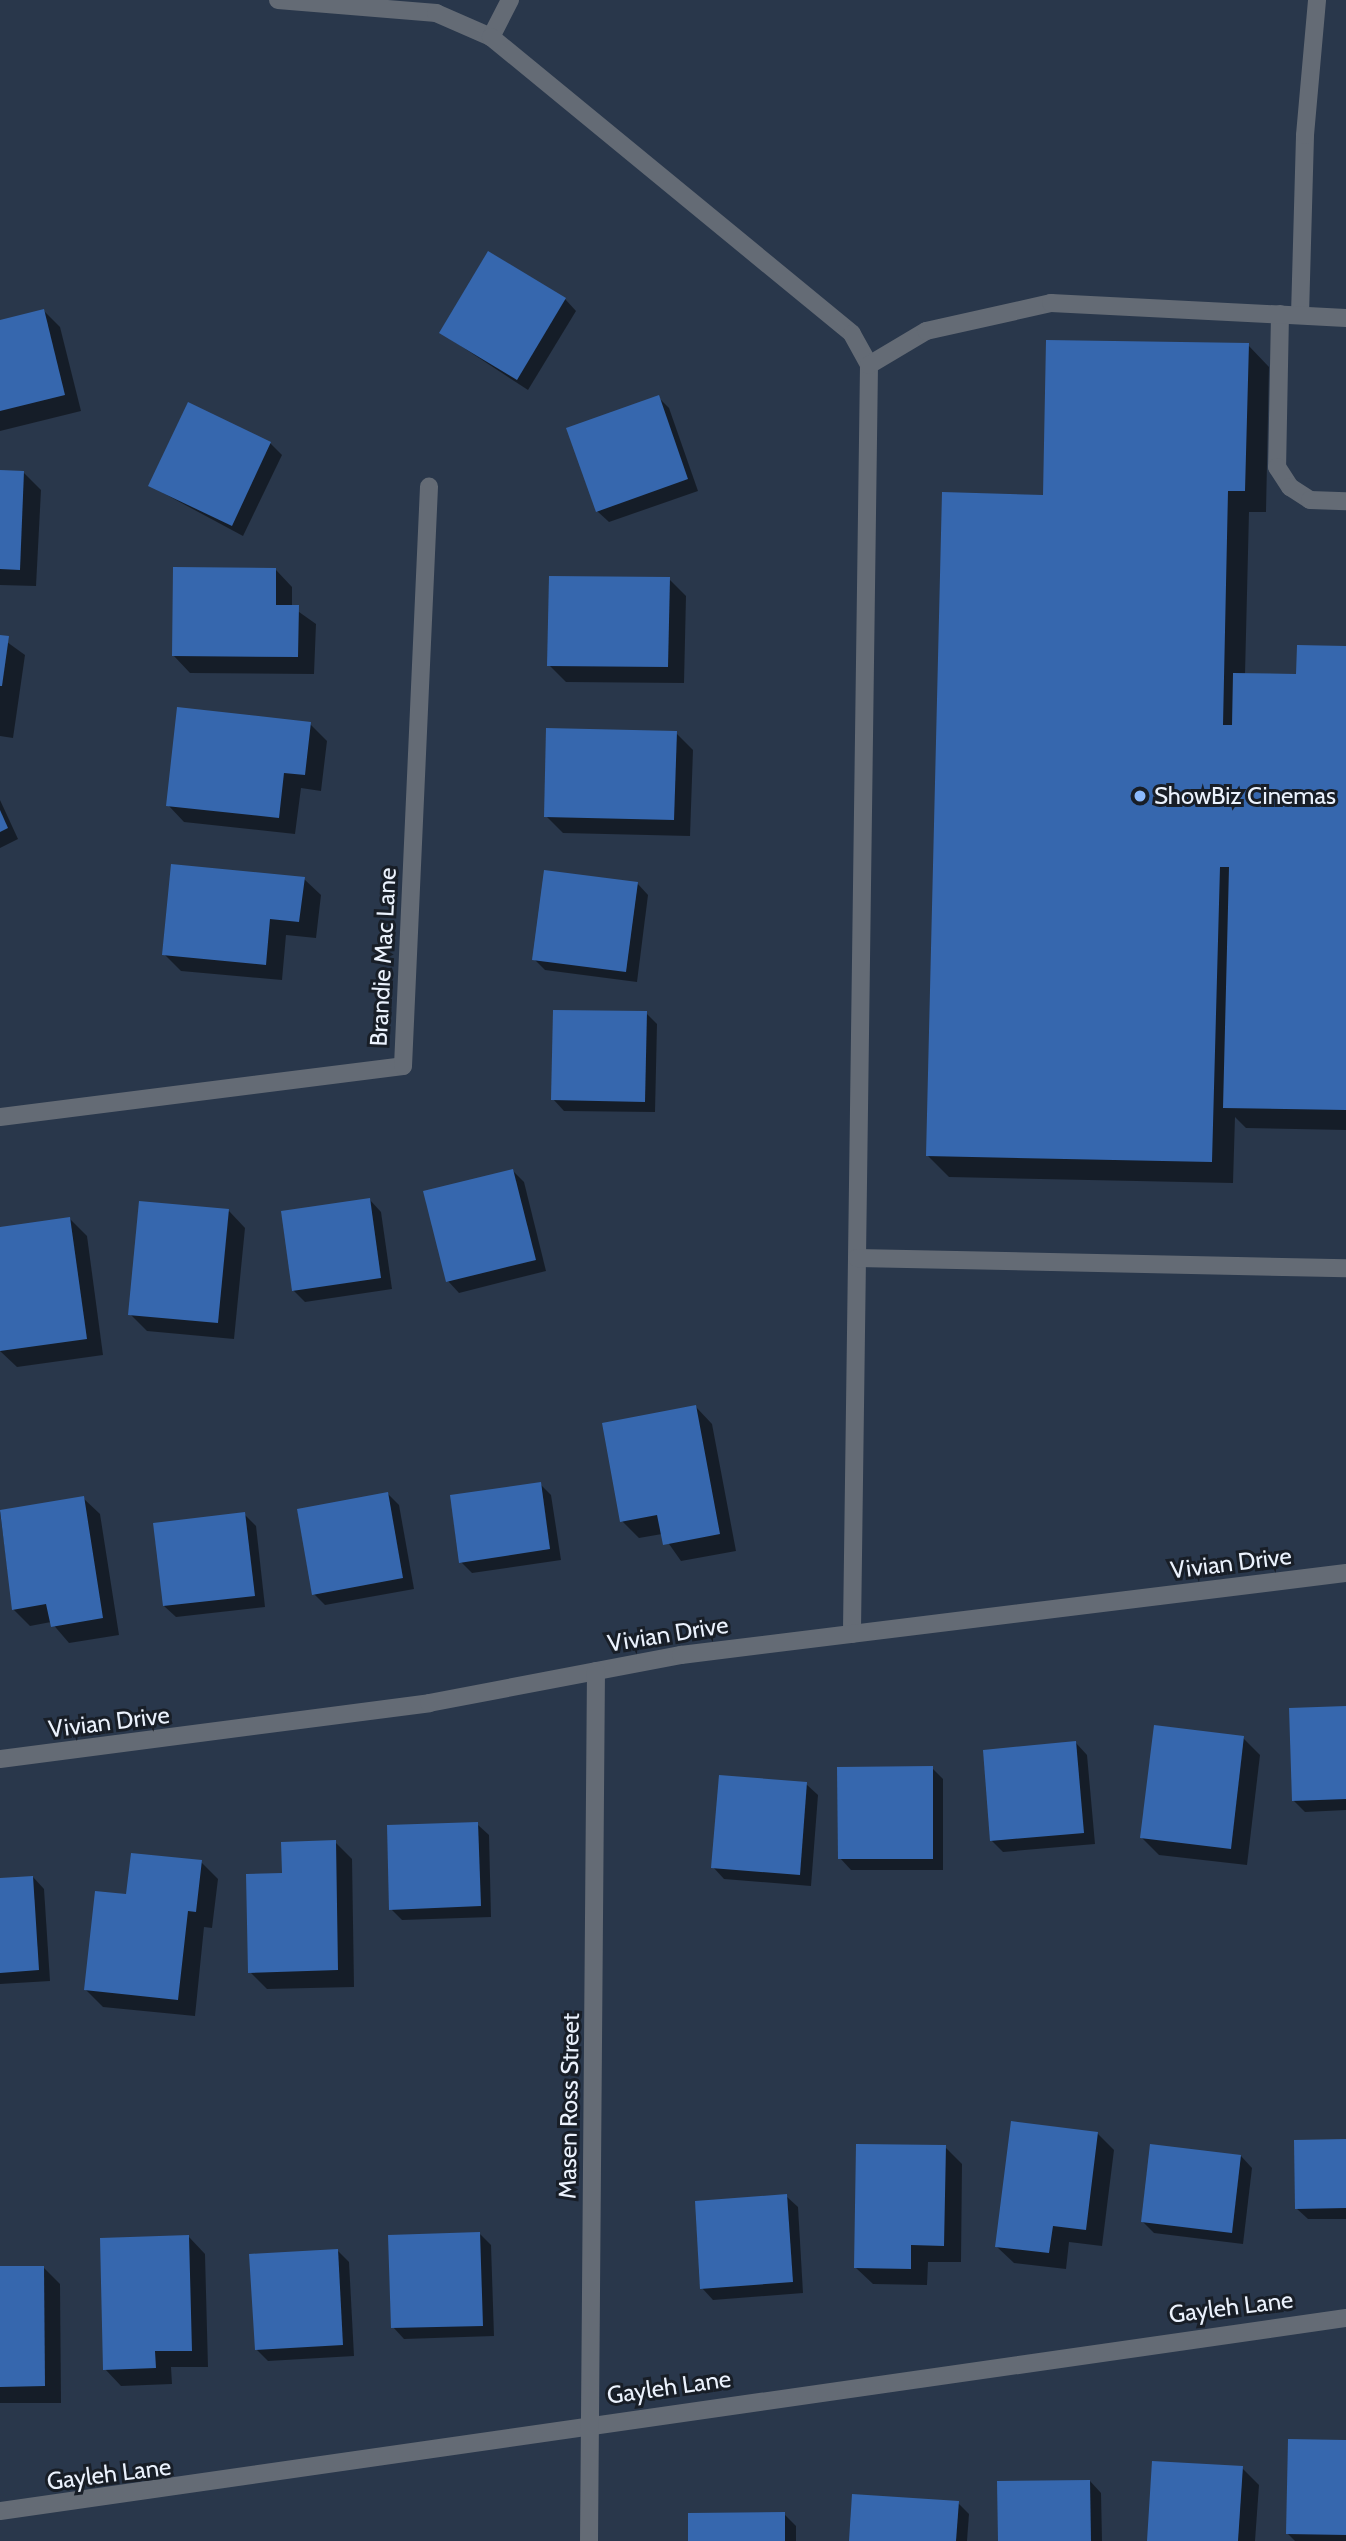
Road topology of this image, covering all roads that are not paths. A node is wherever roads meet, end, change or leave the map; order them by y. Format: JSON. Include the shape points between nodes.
{"nodes":[{"id":1,"x":278,"y":0,"type":"edge"},
{"id":2,"x":510,"y":0,"type":"edge"},
{"id":3,"x":1317,"y":0,"type":"edge"},
{"id":4,"x":491,"y":37,"type":"junction"},
{"id":5,"x":1280,"y":314,"type":"junction"},
{"id":6,"x":1300,"y":315,"type":"junction"},
{"id":7,"x":1346,"y":318,"type":"edge"},
{"id":8,"x":869,"y":365,"type":"junction"},
{"id":9,"x":429,"y":487,"type":"dead end"},
{"id":10,"x":1346,"y":501,"type":"edge"},
{"id":11,"x":0,"y":1117,"type":"edge"},
{"id":12,"x":857,"y":1258,"type":"junction"},
{"id":13,"x":1346,"y":1268,"type":"edge"},
{"id":14,"x":1346,"y":1573,"type":"edge"},
{"id":15,"x":852,"y":1634,"type":"junction"},
{"id":16,"x":596,"y":1671,"type":"junction"},
{"id":17,"x":0,"y":1759,"type":"edge"},
{"id":18,"x":1346,"y":2318,"type":"edge"},
{"id":19,"x":588,"y":2423,"type":"junction"},
{"id":20,"x":0,"y":2511,"type":"edge"},
{"id":21,"x":589,"y":2541,"type":"edge"}],
"edges":[{"from":1,"to":4,"type":"street","via":[[436,13]]},
{"from":2,"to":4,"type":"street"},
{"from":3,"to":6,"type":"street","via":[[1305,135]]},
{"from":4,"to":8,"type":"street","via":[[852,334]]},
{"from":5,"to":6,"type":"street"},
{"from":5,"to":8,"type":"street","via":[[1051,303],[926,331]]},
{"from":5,"to":10,"type":"street","via":[[1278,467],[1290,487],[1310,500]]},
{"from":6,"to":7,"type":"street"},
{"from":8,"to":12,"type":"street"},
{"from":9,"to":11,"type":"street","name":"Brandie Mac Lane","via":[[403,1066]]},
{"from":12,"to":13,"type":"street"},
{"from":12,"to":15,"type":"street"},
{"from":14,"to":15,"type":"street","name":"Vivian Drive"},
{"from":15,"to":16,"type":"street","name":"Vivian Drive"},
{"from":16,"to":17,"type":"street","name":"Vivian Drive","via":[[429,1703]]},
{"from":16,"to":19,"type":"street","name":"Masen Ross Street"},
{"from":18,"to":19,"type":"street","name":"Gayleh Lane"},
{"from":19,"to":20,"type":"street","name":"Gayleh Lane","via":[[176,2491]]},
{"from":19,"to":21,"type":"street","name":"Masen Ross Street"}]}
